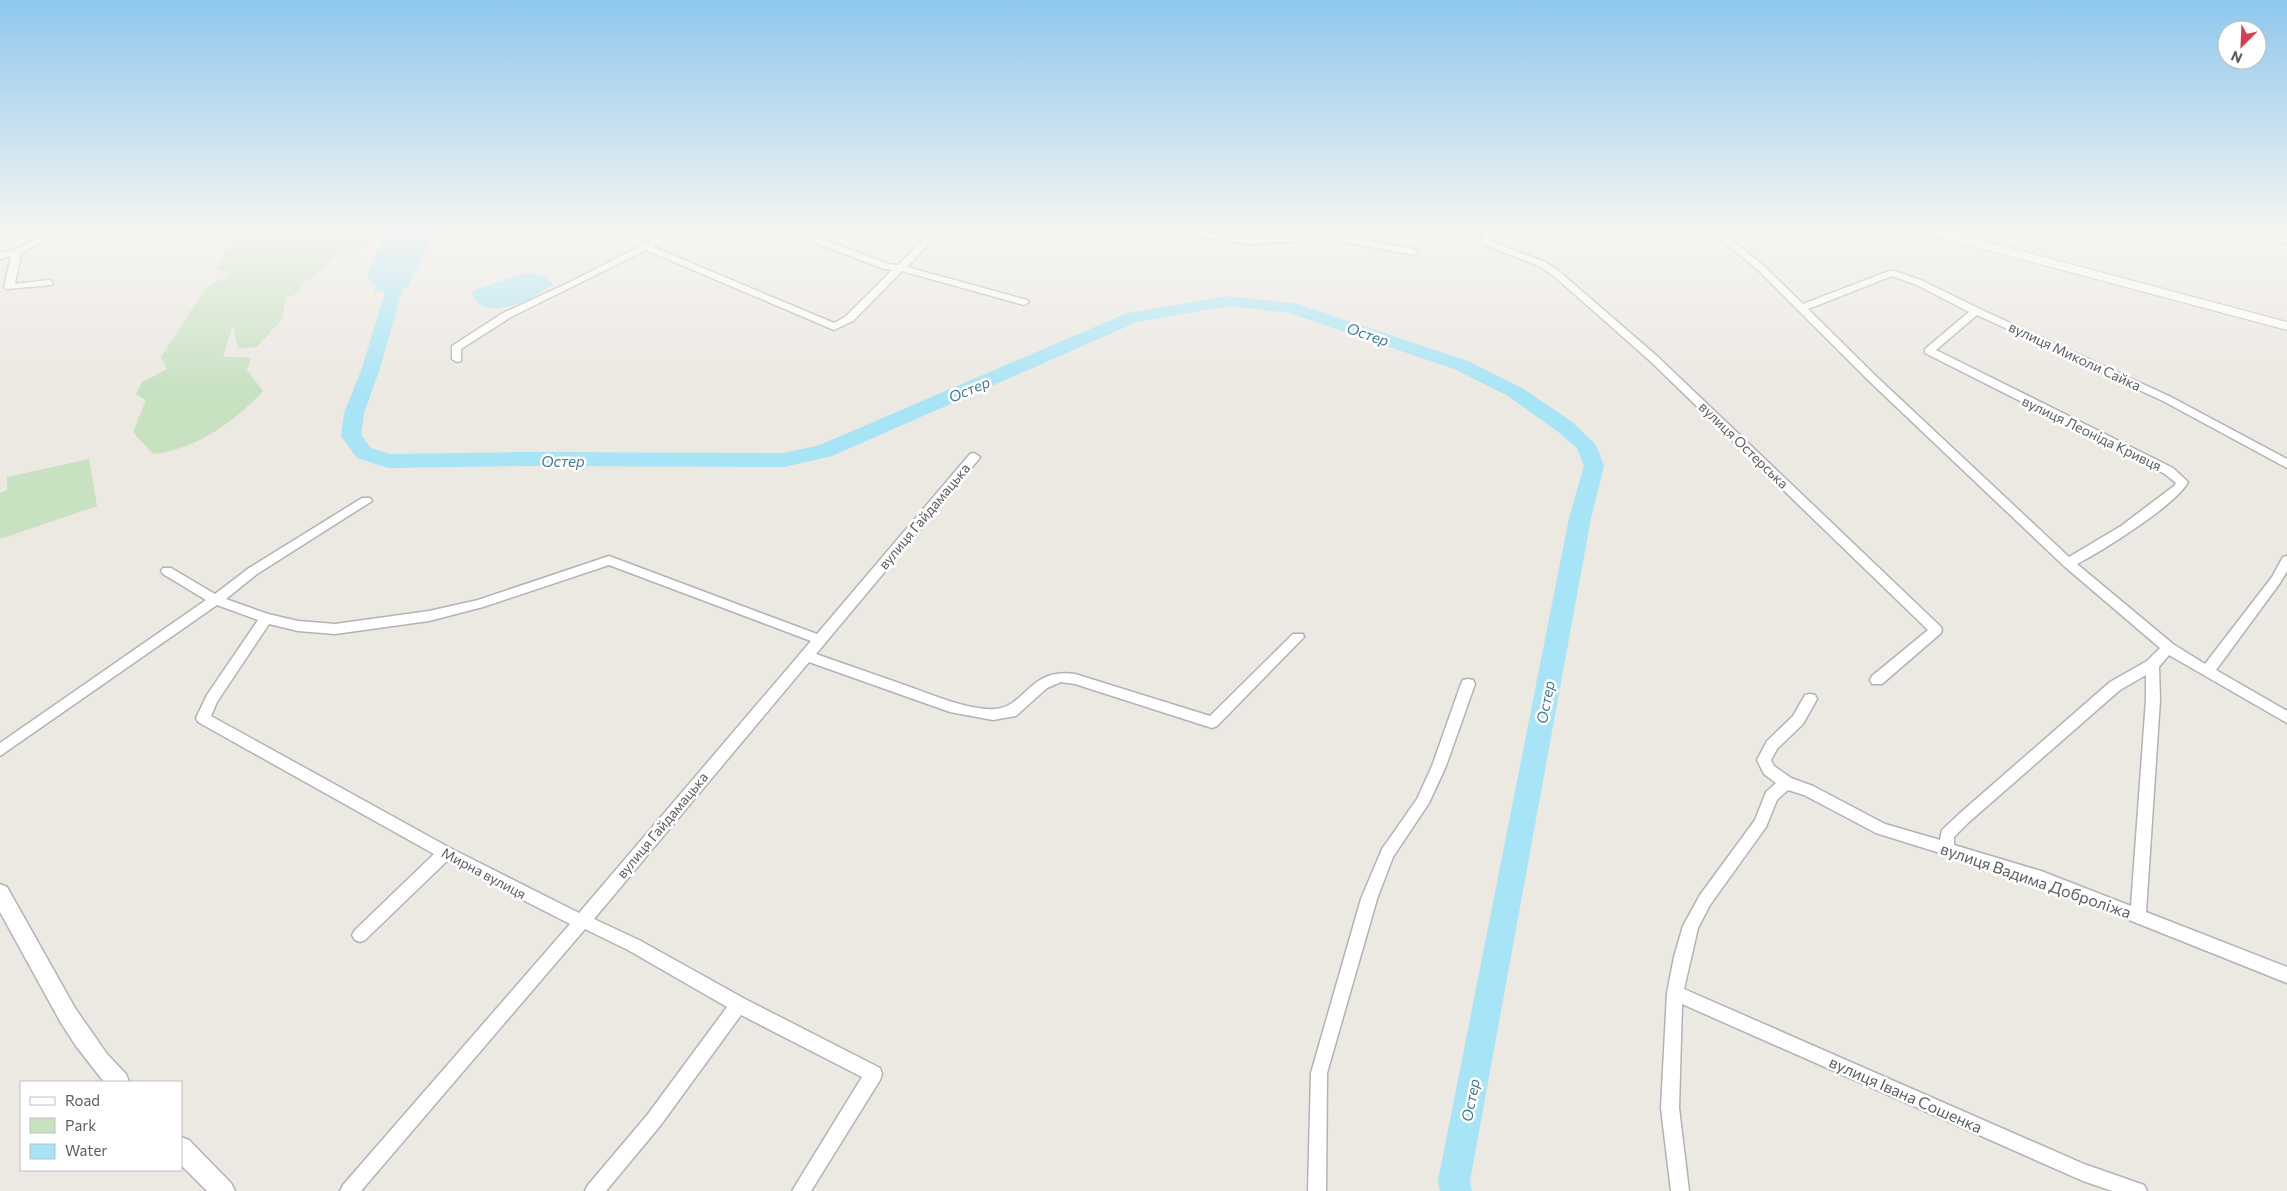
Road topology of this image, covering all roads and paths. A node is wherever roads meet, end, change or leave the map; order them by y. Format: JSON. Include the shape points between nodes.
{"nodes":[{"id":1,"x":10,"y":285,"type":"edge"},
{"id":2,"x":33,"y":285,"type":"edge"},
{"id":3,"x":569,"y":285,"type":"edge"},
{"id":4,"x":735,"y":285,"type":"edge"},
{"id":5,"x":884,"y":285,"type":"edge"},
{"id":6,"x":961,"y":285,"type":"edge"},
{"id":7,"x":1569,"y":285,"type":"edge"},
{"id":8,"x":1778,"y":285,"type":"edge"},
{"id":9,"x":1862,"y":285,"type":"edge"},
{"id":10,"x":1923,"y":285,"type":"edge"},
{"id":11,"x":2132,"y":285,"type":"edge"},
{"id":12,"x":1024,"y":302,"type":"dead end"},
{"id":13,"x":1801,"y":308,"type":"junction"},
{"id":14,"x":1976,"y":311,"type":"junction"},
{"id":15,"x":2287,"y":326,"type":"edge"},
{"id":16,"x":457,"y":359,"type":"dead end"},
{"id":17,"x":974,"y":457,"type":"dead end"},
{"id":18,"x":2287,"y":464,"type":"edge"},
{"id":19,"x":366,"y":501,"type":"dead end"},
{"id":20,"x":2287,"y":560,"type":"edge"},
{"id":21,"x":2068,"y":563,"type":"junction"},
{"id":22,"x":166,"y":571,"type":"dead end"},
{"id":23,"x":216,"y":600,"type":"junction"},
{"id":24,"x":266,"y":618,"type":"junction"},
{"id":25,"x":1298,"y":637,"type":"dead end"},
{"id":26,"x":818,"y":640,"type":"junction"},
{"id":27,"x":2168,"y":648,"type":"junction"},
{"id":28,"x":805,"y":655,"type":"junction"},
{"id":29,"x":2152,"y":665,"type":"junction"},
{"id":30,"x":2207,"y":671,"type":"junction"},
{"id":31,"x":1877,"y":680,"type":"dead end"},
{"id":32,"x":1468,"y":684,"type":"dead end"},
{"id":33,"x":1810,"y":699,"type":"dead end"},
{"id":34,"x":2287,"y":718,"type":"edge"},
{"id":35,"x":0,"y":750,"type":"edge"},
{"id":36,"x":1786,"y":783,"type":"junction"},
{"id":37,"x":1947,"y":848,"type":"junction"},
{"id":38,"x":445,"y":853,"type":"junction"},
{"id":39,"x":1,"y":899,"type":"edge"},
{"id":40,"x":2138,"y":916,"type":"junction"},
{"id":41,"x":582,"y":921,"type":"junction"},
{"id":42,"x":360,"y":935,"type":"dead end"},
{"id":43,"x":2287,"y":975,"type":"edge"},
{"id":44,"x":1675,"y":993,"type":"junction"},
{"id":45,"x":738,"y":1005,"type":"junction"},
{"id":46,"x":117,"y":1081,"type":"edge"},
{"id":47,"x":182,"y":1149,"type":"edge"},
{"id":48,"x":223,"y":1191,"type":"edge"},
{"id":49,"x":349,"y":1191,"type":"edge"},
{"id":50,"x":594,"y":1191,"type":"edge"},
{"id":51,"x":801,"y":1191,"type":"edge"},
{"id":52,"x":1316,"y":1191,"type":"edge"},
{"id":53,"x":1680,"y":1191,"type":"edge"},
{"id":54,"x":2138,"y":1191,"type":"edge"}],
"edges":[{"from":1,"to":2,"type":"street"},
{"from":3,"to":16,"type":"street","via":[[507,315],[456,348]]},
{"from":4,"to":5,"type":"street","via":[[834,326],[849,318]]},
{"from":6,"to":12,"type":"street"},
{"from":7,"to":31,"type":"street","name":"вулиця Остерська","via":[[1654,360],[1936,630]]},
{"from":8,"to":13,"type":"street"},
{"from":9,"to":13,"type":"street","name":"вулиця Миколи Сайка"},
{"from":10,"to":14,"type":"street","name":"вулиця Миколи Сайка"},
{"from":11,"to":15,"type":"main road"},
{"from":13,"to":21,"type":"street"},
{"from":14,"to":18,"type":"street","name":"вулиця Миколи Сайка","via":[[2167,399]]},
{"from":14,"to":21,"type":"street","name":"вулиця Леоніда Кривця","via":[[1929,351],[2169,471],[2182,482],[2179,488],[2129,527],[2099,548]]},
{"from":17,"to":26,"type":"street","name":"вулиця Гайдамацька"},
{"from":19,"to":23,"type":"street","via":[[254,571]]},
{"from":20,"to":30,"type":"street","via":[[2276,580]]},
{"from":21,"to":27,"type":"street"},
{"from":22,"to":23,"type":"street"},
{"from":23,"to":24,"type":"street"},
{"from":23,"to":35,"type":"street"},
{"from":24,"to":26,"type":"street","via":[[298,626],[335,629],[429,616],[523,591],[609,560]]},
{"from":24,"to":38,"type":"street","name":"Мирна вулиця","via":[[212,699],[203,718]]},
{"from":25,"to":28,"type":"street","via":[[1212,722],[1061,677],[1042,684],[1011,712],[993,715],[950,708]]},
{"from":26,"to":28,"type":"street","name":"вулиця Гайдамацька"},
{"from":27,"to":29,"type":"street"},
{"from":27,"to":30,"type":"street"},
{"from":28,"to":41,"type":"street","name":"вулиця Гайдамацька"},
{"from":29,"to":37,"type":"street","via":[[2115,686],[1964,818],[1947,835]]},
{"from":29,"to":40,"type":"street","via":[[2153,700]]},
{"from":30,"to":34,"type":"street"},
{"from":32,"to":52,"type":"street","via":[[1439,766],[1422,803],[1387,854],[1369,899],[1319,1074]]},
{"from":33,"to":36,"type":"street","via":[[1798,720],[1772,744],[1764,760],[1769,770]]},
{"from":36,"to":37,"type":"street","name":"вулиця Вадима Доброліжа","via":[[1808,790],[1881,829]]},
{"from":36,"to":44,"type":"street","via":[[1771,796],[1761,823],[1705,900],[1691,926]]},
{"from":37,"to":40,"type":"street","name":"вулиця Вадима Доброліжа","via":[[2041,878]]},
{"from":38,"to":41,"type":"street","name":"Мирна вулиця"},
{"from":38,"to":42,"type":"street"},
{"from":39,"to":46,"type":"street","via":[[74,1025],[100,1064]]},
{"from":40,"to":43,"type":"street","name":"вулиця Вадима Доброліжа"},
{"from":41,"to":45,"type":"street","name":"Мирна вулиця","via":[[665,960]]},
{"from":41,"to":49,"type":"street","name":"вулиця Гайдамацька"},
{"from":44,"to":53,"type":"street","via":[[1670,1108]]},
{"from":44,"to":54,"type":"street","name":"вулиця Івана Сошенка","via":[[2083,1172]]},
{"from":45,"to":50,"type":"street","via":[[654,1120]]},
{"from":45,"to":51,"type":"street","name":"Мирна вулиця","via":[[874,1074]]},
{"from":47,"to":48,"type":"street"}]}
